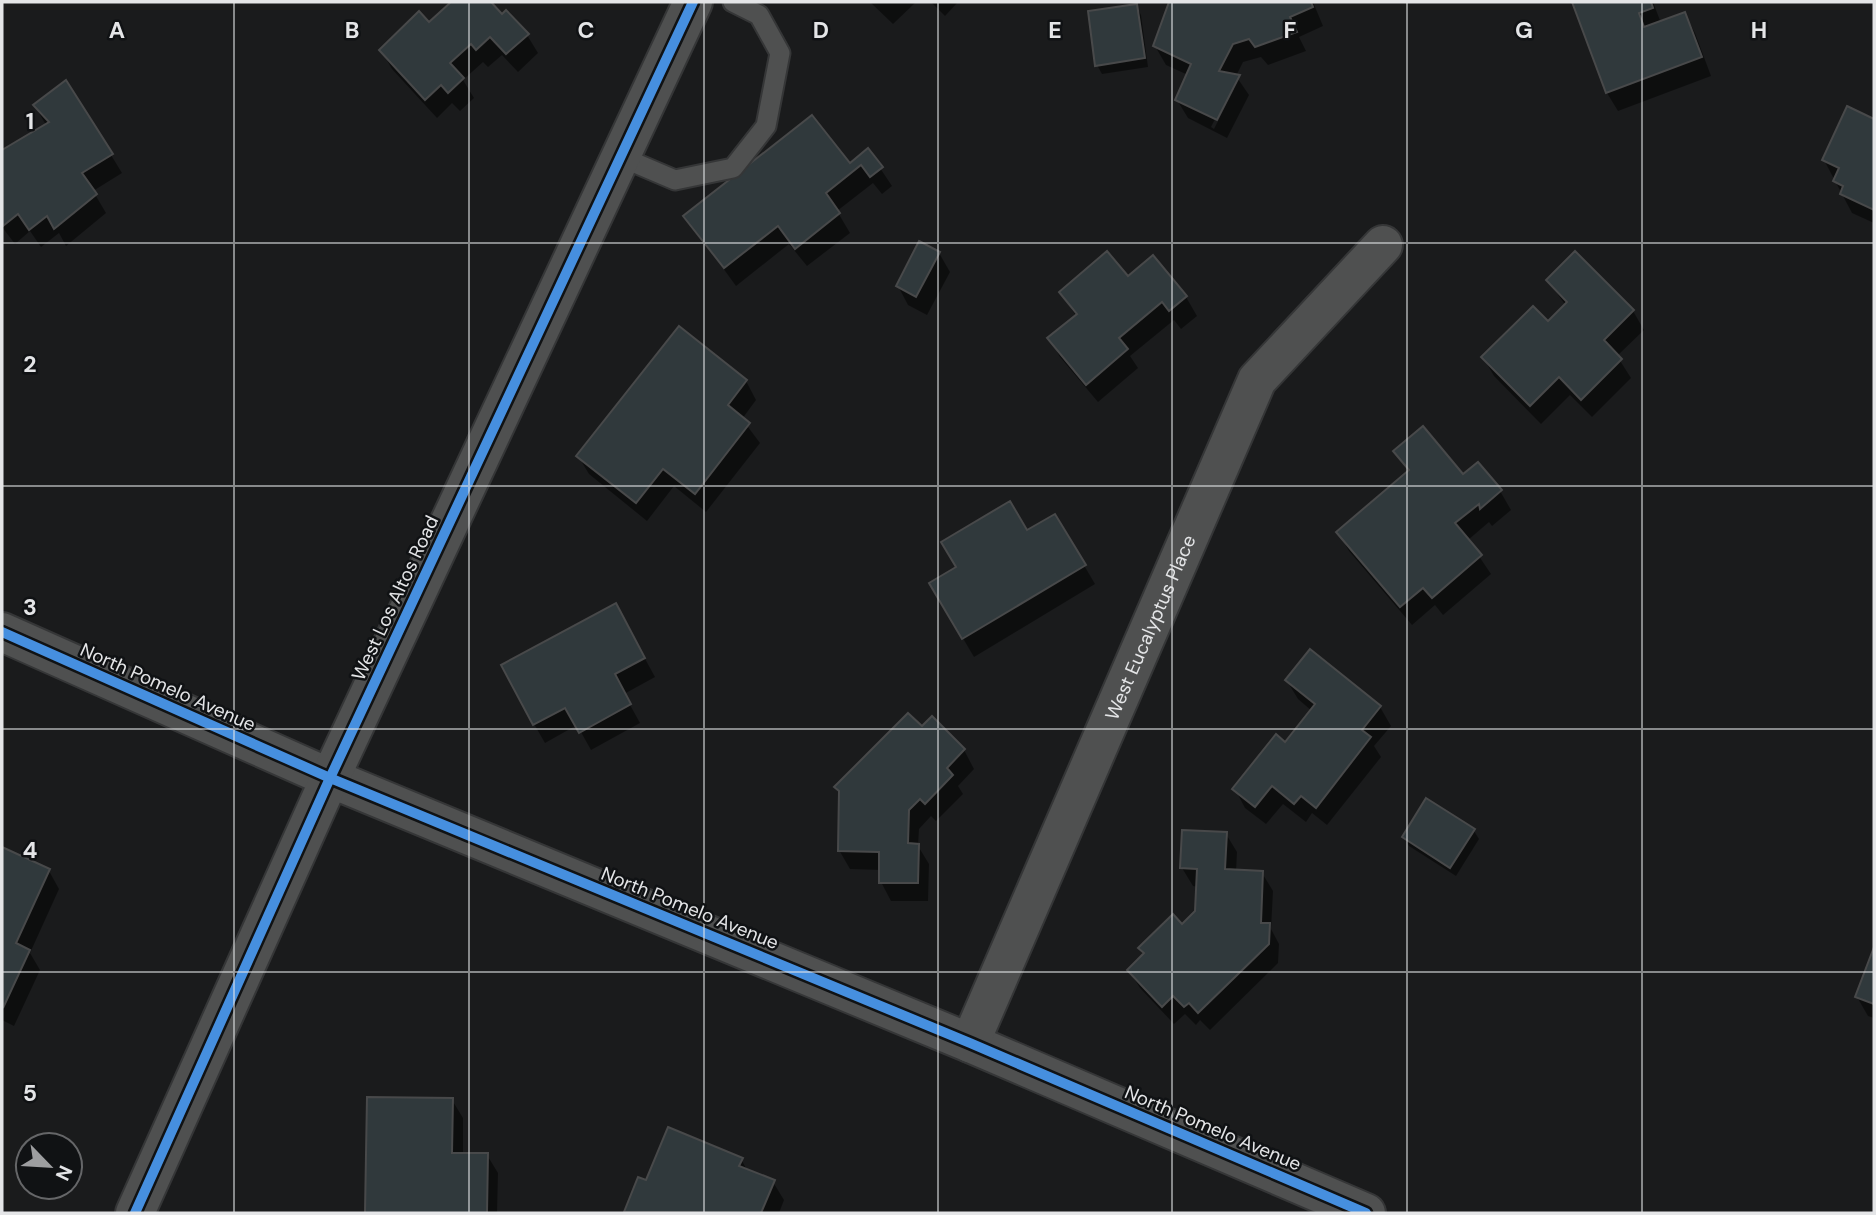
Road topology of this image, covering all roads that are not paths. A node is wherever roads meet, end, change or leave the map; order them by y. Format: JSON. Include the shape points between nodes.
{"nodes":[{"id":1,"x":694,"y":2,"type":"edge"},
{"id":2,"x":733,"y":2,"type":"edge"},
{"id":3,"x":621,"y":157,"type":"junction"},
{"id":4,"x":1382,"y":245,"type":"dead end"},
{"id":5,"x":2,"y":632,"type":"edge"},
{"id":6,"x":330,"y":778,"type":"junction"},
{"id":7,"x":970,"y":1043,"type":"junction"},
{"id":8,"x":135,"y":1213,"type":"edge"},
{"id":9,"x":1366,"y":1213,"type":"edge"}],
"edges":[{"from":1,"to":3,"type":"street","name":"West Los Altos Road"},
{"from":2,"to":3,"type":"lane","via":[[759,15],[780,53],[766,126],[733,168],[675,180]]},
{"from":3,"to":6,"type":"street","name":"West Los Altos Road"},
{"from":4,"to":7,"type":"street","name":"West Eucalyptus Place","via":[[1257,380]]},
{"from":5,"to":6,"type":"street","name":"North Pomelo Avenue"},
{"from":6,"to":7,"type":"street","name":"North Pomelo Avenue"},
{"from":6,"to":8,"type":"street","name":"West Los Altos Road"},
{"from":7,"to":9,"type":"street","name":"North Pomelo Avenue"}]}
